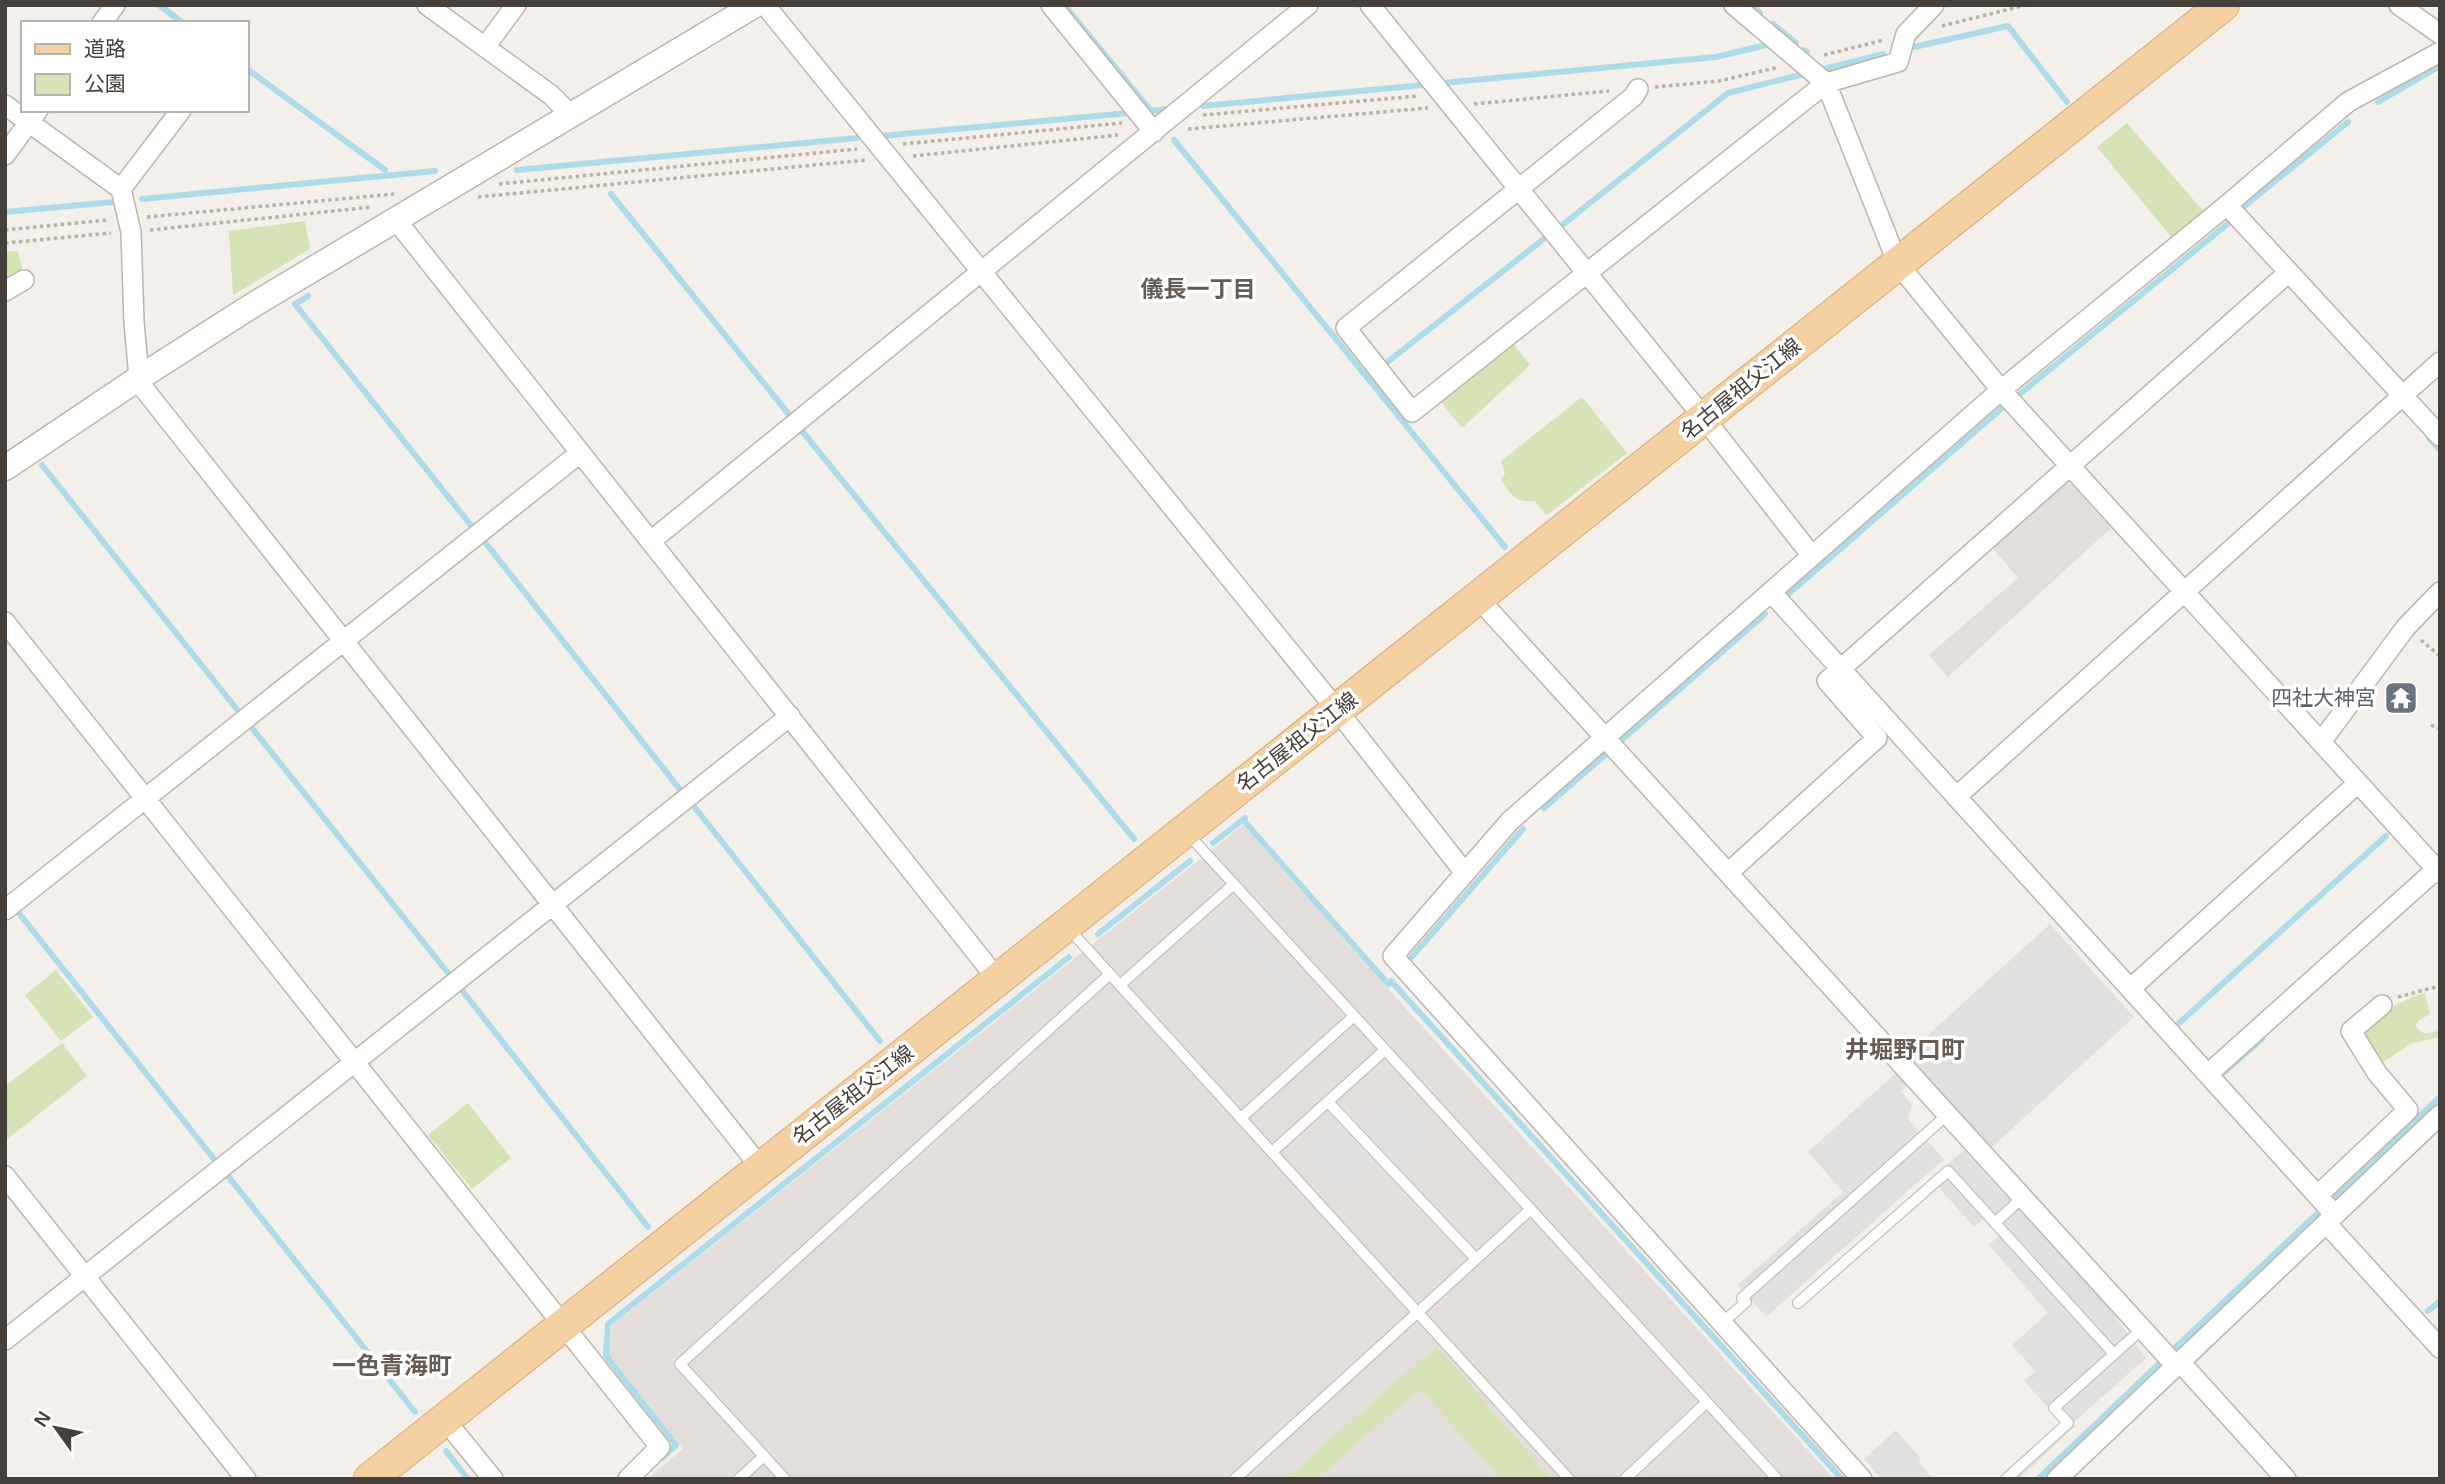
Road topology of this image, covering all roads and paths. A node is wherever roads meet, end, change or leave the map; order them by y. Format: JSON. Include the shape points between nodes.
{"nodes":[{"id":1,"x":115,"y":5,"type":"edge"},
{"id":2,"x":427,"y":5,"type":"edge"},
{"id":3,"x":516,"y":5,"type":"edge"},
{"id":4,"x":755,"y":5,"type":"edge"},
{"id":5,"x":765,"y":5,"type":"edge"},
{"id":6,"x":1051,"y":5,"type":"edge"},
{"id":7,"x":1308,"y":5,"type":"edge"},
{"id":8,"x":1370,"y":5,"type":"edge"},
{"id":9,"x":1734,"y":5,"type":"edge"},
{"id":10,"x":1934,"y":5,"type":"edge"},
{"id":11,"x":2026,"y":5,"type":"edge"},
{"id":12,"x":2223,"y":5,"type":"edge"},
{"id":13,"x":2399,"y":5,"type":"edge"},
{"id":14,"x":103,"y":21,"type":"edge"},
{"id":15,"x":1906,"y":34,"type":"junction"},
{"id":16,"x":2440,"y":34,"type":"edge"},
{"id":17,"x":485,"y":47,"type":"junction"},
{"id":18,"x":2440,"y":52,"type":"edge"},
{"id":19,"x":1800,"y":61,"type":"junction"},
{"id":20,"x":1826,"y":83,"type":"junction"},
{"id":21,"x":1638,"y":89,"type":"junction"},
{"id":22,"x":1446,"y":100,"type":"junction"},
{"id":23,"x":179,"y":112,"type":"edge"},
{"id":24,"x":571,"y":115,"type":"junction"},
{"id":25,"x":34,"y":116,"type":"edge"},
{"id":26,"x":1170,"y":118,"type":"junction"},
{"id":27,"x":1149,"y":126,"type":"junction"},
{"id":28,"x":884,"y":153,"type":"junction"},
{"id":29,"x":5,"y":155,"type":"edge"},
{"id":30,"x":490,"y":185,"type":"dead end"},
{"id":31,"x":121,"y":189,"type":"junction"},
{"id":32,"x":1518,"y":189,"type":"junction"},
{"id":33,"x":406,"y":193,"type":"dead end"},
{"id":34,"x":472,"y":198,"type":"dead end"},
{"id":35,"x":2227,"y":205,"type":"junction"},
{"id":36,"x":373,"y":207,"type":"dead end"},
{"id":37,"x":396,"y":220,"type":"junction"},
{"id":38,"x":129,"y":225,"type":"junction"},
{"id":39,"x":5,"y":230,"type":"edge"},
{"id":40,"x":5,"y":243,"type":"edge"},
{"id":41,"x":1898,"y":264,"type":"junction"},
{"id":42,"x":982,"y":272,"type":"junction"},
{"id":43,"x":2289,"y":272,"type":"junction"},
{"id":44,"x":1587,"y":273,"type":"junction"},
{"id":45,"x":24,"y":280,"type":"dead end"},
{"id":46,"x":5,"y":291,"type":"edge"},
{"id":47,"x":2440,"y":362,"type":"edge"},
{"id":48,"x":138,"y":379,"type":"junction"},
{"id":49,"x":2001,"y":390,"type":"junction"},
{"id":50,"x":2403,"y":396,"type":"junction"},
{"id":51,"x":1704,"y":418,"type":"junction"},
{"id":52,"x":2440,"y":436,"type":"edge"},
{"id":53,"x":580,"y":453,"type":"junction"},
{"id":54,"x":2070,"y":466,"type":"junction"},
{"id":55,"x":5,"y":468,"type":"edge"},
{"id":56,"x":651,"y":541,"type":"junction"},
{"id":57,"x":1812,"y":556,"type":"junction"},
{"id":58,"x":1770,"y":592,"type":"junction"},
{"id":59,"x":2440,"y":592,"type":"edge"},
{"id":60,"x":2186,"y":593,"type":"junction"},
{"id":61,"x":1478,"y":598,"type":"junction"},
{"id":62,"x":5,"y":622,"type":"edge"},
{"id":63,"x":2406,"y":627,"type":"junction"},
{"id":64,"x":344,"y":641,"type":"junction"},
{"id":65,"x":2440,"y":656,"type":"edge"},
{"id":66,"x":1840,"y":670,"type":"junction"},
{"id":67,"x":1337,"y":710,"type":"junction"},
{"id":68,"x":790,"y":716,"type":"junction"},
{"id":69,"x":2431,"y":725,"type":"dead end"},
{"id":70,"x":2440,"y":729,"type":"edge"},
{"id":71,"x":1605,"y":737,"type":"junction"},
{"id":72,"x":2321,"y":742,"type":"junction"},
{"id":73,"x":2358,"y":783,"type":"junction"},
{"id":74,"x":1956,"y":797,"type":"junction"},
{"id":75,"x":145,"y":799,"type":"junction"},
{"id":76,"x":1185,"y":831,"type":"junction"},
{"id":77,"x":2439,"y":869,"type":"edge"},
{"id":78,"x":1465,"y":873,"type":"junction"},
{"id":79,"x":1728,"y":873,"type":"junction"},
{"id":80,"x":1234,"y":884,"type":"junction"},
{"id":81,"x":553,"y":905,"type":"junction"},
{"id":82,"x":5,"y":910,"type":"edge"},
{"id":83,"x":1067,"y":926,"type":"junction"},
{"id":84,"x":1110,"y":974,"type":"junction"},
{"id":85,"x":999,"y":980,"type":"junction"},
{"id":86,"x":1120,"y":985,"type":"junction"},
{"id":87,"x":2440,"y":986,"type":"edge"},
{"id":88,"x":2130,"y":989,"type":"junction"},
{"id":89,"x":2382,"y":1005,"type":"joint"},
{"id":90,"x":1354,"y":1016,"type":"junction"},
{"id":91,"x":1385,"y":1050,"type":"junction"},
{"id":92,"x":354,"y":1063,"type":"junction"},
{"id":93,"x":2208,"y":1074,"type":"junction"},
{"id":94,"x":1328,"y":1101,"type":"junction"},
{"id":95,"x":1947,"y":1115,"type":"junction"},
{"id":96,"x":2440,"y":1115,"type":"edge"},
{"id":97,"x":1241,"y":1118,"type":"junction"},
{"id":98,"x":1272,"y":1152,"type":"junction"},
{"id":99,"x":761,"y":1168,"type":"junction"},
{"id":100,"x":5,"y":1175,"type":"edge"},
{"id":101,"x":2318,"y":1195,"type":"junction"},
{"id":102,"x":2023,"y":1197,"type":"junction"},
{"id":103,"x":1531,"y":1209,"type":"junction"},
{"id":104,"x":2330,"y":1219,"type":"junction"},
{"id":105,"x":1995,"y":1223,"type":"junction"},
{"id":106,"x":1476,"y":1259,"type":"junction"},
{"id":107,"x":85,"y":1277,"type":"junction"},
{"id":108,"x":1798,"y":1303,"type":"dead end"},
{"id":109,"x":1418,"y":1312,"type":"junction"},
{"id":110,"x":1722,"y":1323,"type":"junction"},
{"id":111,"x":562,"y":1326,"type":"junction"},
{"id":112,"x":2142,"y":1329,"type":"junction"},
{"id":113,"x":5,"y":1340,"type":"edge"},
{"id":114,"x":2440,"y":1348,"type":"edge"},
{"id":115,"x":2114,"y":1354,"type":"junction"},
{"id":116,"x":2178,"y":1364,"type":"junction"},
{"id":117,"x":1707,"y":1402,"type":"junction"},
{"id":118,"x":445,"y":1420,"type":"junction"},
{"id":119,"x":764,"y":1456,"type":"junction"},
{"id":120,"x":246,"y":1479,"type":"edge"},
{"id":121,"x":370,"y":1479,"type":"edge"},
{"id":122,"x":494,"y":1479,"type":"edge"},
{"id":123,"x":628,"y":1479,"type":"edge"},
{"id":124,"x":739,"y":1479,"type":"edge"},
{"id":125,"x":785,"y":1479,"type":"edge"},
{"id":126,"x":1235,"y":1479,"type":"edge"},
{"id":127,"x":1569,"y":1479,"type":"edge"},
{"id":128,"x":1625,"y":1479,"type":"edge"},
{"id":129,"x":1777,"y":1479,"type":"edge"},
{"id":130,"x":1862,"y":1479,"type":"edge"},
{"id":131,"x":2006,"y":1479,"type":"edge"},
{"id":132,"x":2057,"y":1479,"type":"edge"},
{"id":133,"x":2286,"y":1479,"type":"edge"}],
"edges":[{"from":1,"to":14,"type":"street"},
{"from":2,"to":17,"type":"street"},
{"from":3,"to":17,"type":"street"},
{"from":4,"to":24,"type":"street"},
{"from":5,"to":28,"type":"street"},
{"from":6,"to":27,"type":"street"},
{"from":7,"to":26,"type":"street"},
{"from":8,"to":22,"type":"street"},
{"from":9,"to":19,"type":"street"},
{"from":10,"to":15,"type":"street"},
{"from":11,"to":15,"type":"path"},
{"from":12,"to":41,"type":"main road","name":"名古屋祖父江線"},
{"from":13,"to":16,"type":"street"},
{"from":15,"to":19,"type":"path"},
{"from":15,"to":20,"type":"street","via":[[1898,62]]},
{"from":17,"to":24,"type":"street"},
{"from":18,"to":35,"type":"street","via":[[2348,102]]},
{"from":19,"to":20,"type":"street"},
{"from":19,"to":21,"type":"path","via":[[1719,81]]},
{"from":20,"to":41,"type":"street"},
{"from":20,"to":44,"type":"street"},
{"from":21,"to":22,"type":"path"},
{"from":21,"to":32,"type":"street"},
{"from":22,"to":26,"type":"path"},
{"from":22,"to":27,"type":"path"},
{"from":22,"to":32,"type":"street"},
{"from":23,"to":31,"type":"street"},
{"from":24,"to":37,"type":"street"},
{"from":25,"to":29,"type":"street"},
{"from":25,"to":31,"type":"street"},
{"from":26,"to":27,"type":"street"},
{"from":27,"to":28,"type":"path"},
{"from":27,"to":28,"type":"path"},
{"from":27,"to":42,"type":"street"},
{"from":28,"to":30,"type":"path"},
{"from":28,"to":34,"type":"path"},
{"from":28,"to":42,"type":"street"},
{"from":31,"to":38,"type":"street"},
{"from":32,"to":44,"type":"street"},
{"from":32,"to":44,"type":"street","via":[[1346,328],[1412,412]]},
{"from":33,"to":38,"type":"path"},
{"from":35,"to":43,"type":"street"},
{"from":35,"to":49,"type":"street"},
{"from":36,"to":38,"type":"path"},
{"from":37,"to":48,"type":"street","via":[[253,304]]},
{"from":37,"to":53,"type":"street"},
{"from":38,"to":39,"type":"path"},
{"from":38,"to":40,"type":"path"},
{"from":38,"to":48,"type":"street"},
{"from":41,"to":49,"type":"street"},
{"from":41,"to":51,"type":"main road","name":"名古屋祖父江線"},
{"from":42,"to":56,"type":"street"},
{"from":42,"to":67,"type":"street"},
{"from":43,"to":50,"type":"street"},
{"from":43,"to":54,"type":"street"},
{"from":44,"to":51,"type":"street"},
{"from":45,"to":46,"type":"street"},
{"from":47,"to":50,"type":"street"},
{"from":48,"to":55,"type":"street"},
{"from":48,"to":64,"type":"street"},
{"from":49,"to":54,"type":"street"},
{"from":49,"to":57,"type":"street"},
{"from":50,"to":52,"type":"street"},
{"from":50,"to":60,"type":"street"},
{"from":51,"to":57,"type":"street"},
{"from":51,"to":61,"type":"main road","name":"名古屋祖父江線"},
{"from":53,"to":56,"type":"street"},
{"from":53,"to":64,"type":"street"},
{"from":54,"to":60,"type":"street"},
{"from":54,"to":66,"type":"street"},
{"from":56,"to":68,"type":"street"},
{"from":57,"to":58,"type":"street"},
{"from":58,"to":66,"type":"street"},
{"from":58,"to":71,"type":"street"},
{"from":59,"to":63,"type":"street"},
{"from":60,"to":72,"type":"street"},
{"from":60,"to":74,"type":"street"},
{"from":61,"to":67,"type":"main road","name":"名古屋祖父江線"},
{"from":61,"to":71,"type":"street"},
{"from":62,"to":75,"type":"street"},
{"from":63,"to":65,"type":"path"},
{"from":63,"to":72,"type":"street"},
{"from":64,"to":75,"type":"street"},
{"from":64,"to":81,"type":"street"},
{"from":66,"to":74,"type":"street"},
{"from":66,"to":79,"type":"street","via":[[1827,681],[1877,738]]},
{"from":67,"to":76,"type":"main road","name":"名古屋祖父江線"},
{"from":67,"to":78,"type":"street"},
{"from":68,"to":81,"type":"street"},
{"from":68,"to":85,"type":"street"},
{"from":69,"to":70,"type":"path"},
{"from":71,"to":78,"type":"street","via":[[1510,821]]},
{"from":71,"to":79,"type":"street"},
{"from":72,"to":73,"type":"street"},
{"from":73,"to":77,"type":"street"},
{"from":73,"to":88,"type":"street"},
{"from":74,"to":88,"type":"street"},
{"from":75,"to":82,"type":"street"},
{"from":75,"to":92,"type":"street"},
{"from":76,"to":80,"type":"lane"},
{"from":76,"to":83,"type":"main road","name":"名古屋祖父江線"},
{"from":77,"to":93,"type":"street"},
{"from":78,"to":110,"type":"street","via":[[1393,956]]},
{"from":79,"to":95,"type":"street"},
{"from":80,"to":86,"type":"lane"},
{"from":80,"to":90,"type":"lane"},
{"from":81,"to":92,"type":"street"},
{"from":81,"to":99,"type":"street"},
{"from":83,"to":84,"type":"lane"},
{"from":83,"to":85,"type":"main road","name":"名古屋祖父江線"},
{"from":84,"to":86,"type":"lane"},
{"from":84,"to":119,"type":"lane","via":[[680,1364]]},
{"from":85,"to":99,"type":"main road","name":"名古屋祖父江線"},
{"from":86,"to":97,"type":"lane"},
{"from":87,"to":89,"type":"path","via":[[2405,993]]},
{"from":88,"to":93,"type":"street"},
{"from":89,"to":101,"type":"street","via":[[2351,1031],[2407,1110]]},
{"from":90,"to":91,"type":"lane"},
{"from":90,"to":97,"type":"lane"},
{"from":91,"to":94,"type":"lane"},
{"from":91,"to":103,"type":"lane"},
{"from":92,"to":107,"type":"street"},
{"from":92,"to":111,"type":"street"},
{"from":93,"to":101,"type":"street"},
{"from":94,"to":98,"type":"lane"},
{"from":94,"to":106,"type":"lane"},
{"from":95,"to":102,"type":"street"},
{"from":95,"to":110,"type":"lane","via":[[1742,1298],[1746,1302]]},
{"from":96,"to":104,"type":"street"},
{"from":97,"to":98,"type":"lane"},
{"from":98,"to":109,"type":"lane"},
{"from":99,"to":111,"type":"main road","name":"名古屋祖父江線"},
{"from":100,"to":107,"type":"street"},
{"from":101,"to":104,"type":"street"},
{"from":102,"to":105,"type":"lane"},
{"from":102,"to":112,"type":"street"},
{"from":103,"to":106,"type":"lane"},
{"from":103,"to":117,"type":"lane"},
{"from":104,"to":114,"type":"street"},
{"from":104,"to":116,"type":"street"},
{"from":105,"to":108,"type":"lane","via":[[1948,1171]]},
{"from":105,"to":115,"type":"lane"},
{"from":106,"to":109,"type":"lane"},
{"from":107,"to":113,"type":"street"},
{"from":107,"to":120,"type":"street"},
{"from":109,"to":126,"type":"lane"},
{"from":109,"to":127,"type":"lane"},
{"from":110,"to":130,"type":"street"},
{"from":111,"to":118,"type":"main road","name":"名古屋祖父江線"},
{"from":111,"to":123,"type":"street","via":[[660,1447]]},
{"from":112,"to":115,"type":"lane"},
{"from":112,"to":116,"type":"street"},
{"from":115,"to":131,"type":"lane","via":[[2054,1408],[2068,1423]]},
{"from":116,"to":132,"type":"street"},
{"from":116,"to":133,"type":"street"},
{"from":117,"to":128,"type":"lane"},
{"from":117,"to":129,"type":"lane"},
{"from":118,"to":121,"type":"main road","name":"名古屋祖父江線"},
{"from":118,"to":122,"type":"street"},
{"from":119,"to":124,"type":"lane"},
{"from":119,"to":125,"type":"lane"}]}
